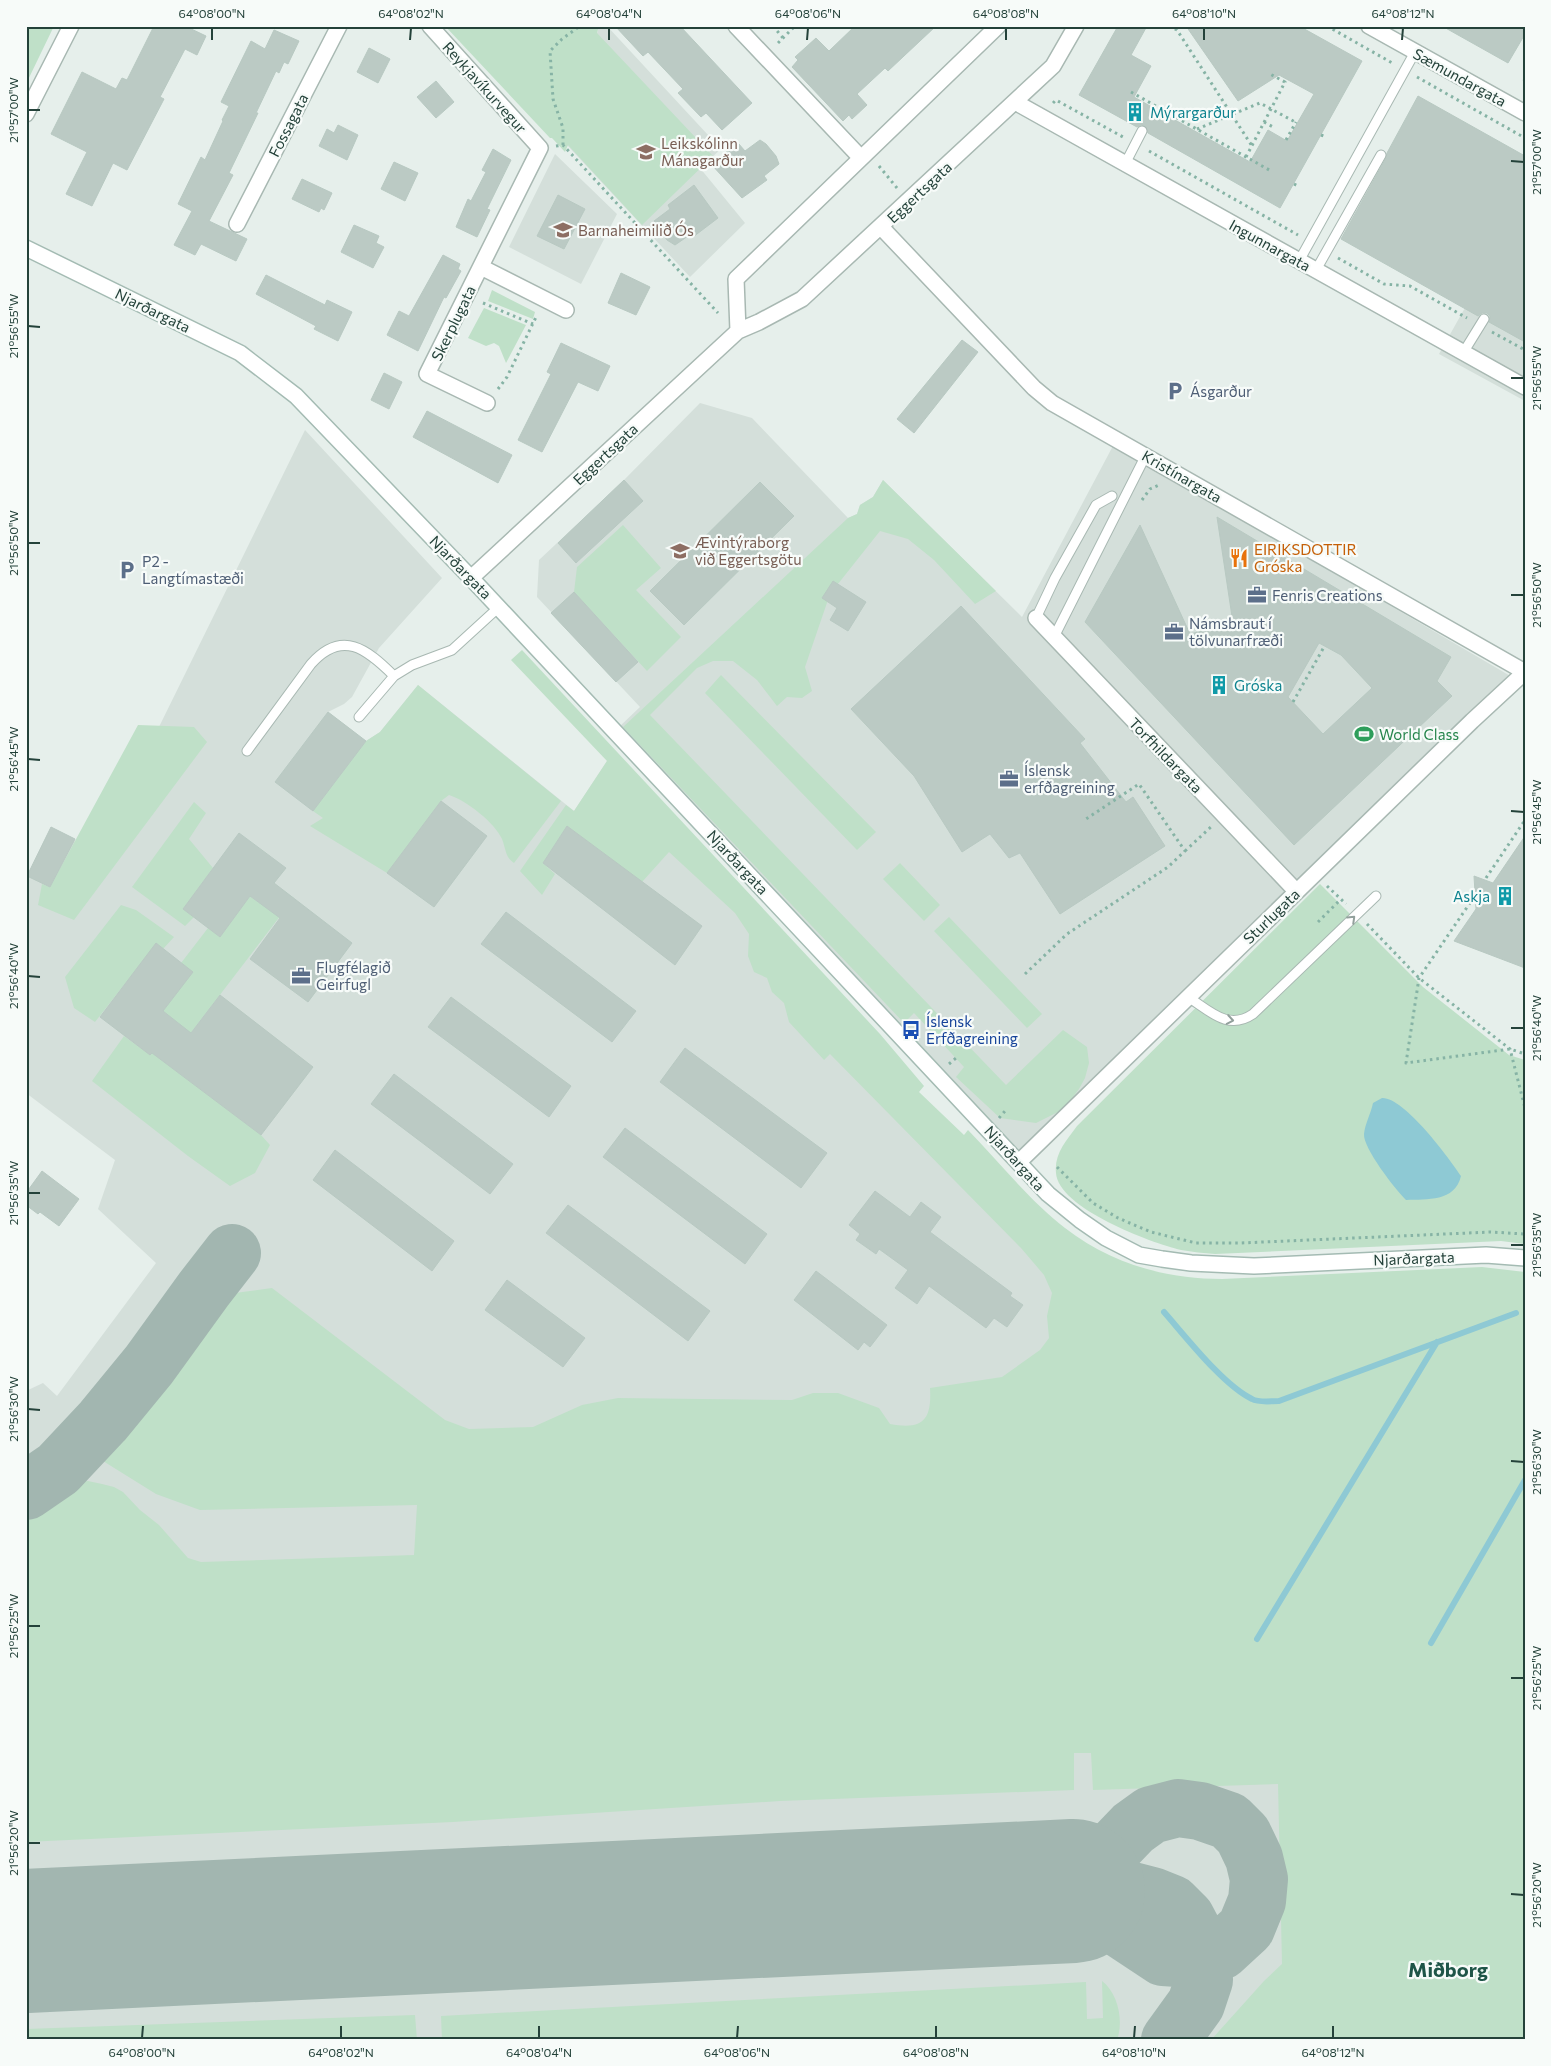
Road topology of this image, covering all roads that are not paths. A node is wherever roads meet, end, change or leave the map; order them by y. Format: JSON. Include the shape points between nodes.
{"nodes":[{"id":1,"x":71,"y":26,"type":"edge"},
{"id":2,"x":338,"y":26,"type":"edge"},
{"id":3,"x":430,"y":26,"type":"edge"},
{"id":4,"x":736,"y":26,"type":"edge"},
{"id":5,"x":998,"y":26,"type":"edge"},
{"id":6,"x":1076,"y":26,"type":"edge"},
{"id":7,"x":1369,"y":26,"type":"edge"},
{"id":8,"x":1415,"y":52,"type":"junction"},
{"id":9,"x":1015,"y":102,"type":"junction"},
{"id":10,"x":1525,"y":113,"type":"edge"},
{"id":11,"x":26,"y":114,"type":"edge"},
{"id":12,"x":1142,"y":131,"type":"dead end"},
{"id":13,"x":540,"y":148,"type":"joint"},
{"id":14,"x":864,"y":155,"type":"junction"},
{"id":15,"x":1381,"y":155,"type":"dead end"},
{"id":16,"x":1125,"y":164,"type":"junction"},
{"id":17,"x":237,"y":224,"type":"dead end"},
{"id":18,"x":881,"y":227,"type":"junction"},
{"id":19,"x":26,"y":248,"type":"edge"},
{"id":20,"x":1299,"y":261,"type":"junction"},
{"id":21,"x":481,"y":267,"type":"junction"},
{"id":22,"x":1316,"y":270,"type":"junction"},
{"id":23,"x":566,"y":310,"type":"dead end"},
{"id":24,"x":1482,"y":322,"type":"road end"},
{"id":25,"x":738,"y":331,"type":"junction"},
{"id":26,"x":1463,"y":353,"type":"junction"},
{"id":27,"x":1525,"y":388,"type":"edge"},
{"id":28,"x":487,"y":403,"type":"road end"},
{"id":29,"x":1146,"y":455,"type":"junction"},
{"id":30,"x":1112,"y":496,"type":"dead end"},
{"id":31,"x":471,"y":578,"type":"junction"},
{"id":32,"x":499,"y":607,"type":"junction"},
{"id":33,"x":1036,"y":618,"type":"joint"},
{"id":34,"x":1054,"y":637,"type":"junction"},
{"id":35,"x":1525,"y":672,"type":"edge"},
{"id":36,"x":394,"y":676,"type":"junction"},
{"id":37,"x":359,"y":717,"type":"dead end"},
{"id":38,"x":247,"y":751,"type":"dead end"},
{"id":39,"x":1296,"y":891,"type":"junction"},
{"id":40,"x":1376,"y":896,"type":"dead end"},
{"id":41,"x":1188,"y":997,"type":"junction"},
{"id":42,"x":1019,"y":1162,"type":"junction"},
{"id":43,"x":1525,"y":1258,"type":"edge"}],
"edges":[{"from":1,"to":11,"type":"street"},
{"from":2,"to":17,"type":"street","name":"Fossagata"},
{"from":3,"to":13,"type":"street","name":"Reykjavíkurvegur"},
{"from":4,"to":14,"type":"street"},
{"from":5,"to":14,"type":"street"},
{"from":6,"to":9,"type":"street","name":"Eggertsgata","via":[[1053,66]]},
{"from":7,"to":8,"type":"street","name":"Sæmundargata"},
{"from":8,"to":10,"type":"street","name":"Sæmundargata"},
{"from":8,"to":20,"type":"lane"},
{"from":9,"to":16,"type":"street","name":"Ingunnargata"},
{"from":9,"to":18,"type":"street","name":"Eggertsgata"},
{"from":12,"to":16,"type":"lane"},
{"from":13,"to":21,"type":"street","name":"Skerplugata"},
{"from":14,"to":25,"type":"street","via":[[736,280]]},
{"from":15,"to":22,"type":"lane"},
{"from":16,"to":20,"type":"street","name":"Ingunnargata"},
{"from":18,"to":25,"type":"street","name":"Eggertsgata","via":[[802,299]]},
{"from":18,"to":29,"type":"street","name":"Kristínargata","via":[[1034,388],[1052,403]]},
{"from":19,"to":31,"type":"street","name":"Njarðargata","via":[[240,353],[296,396]]},
{"from":20,"to":22,"type":"street","name":"Ingunnargata"},
{"from":21,"to":23,"type":"street","name":"Skerplugata"},
{"from":21,"to":28,"type":"street","name":"Skerplugata","via":[[427,374]]},
{"from":22,"to":26,"type":"street","name":"Ingunnargata"},
{"from":24,"to":26,"type":"lane"},
{"from":25,"to":31,"type":"street","name":"Eggertsgata"},
{"from":26,"to":27,"type":"street","name":"Ingunnargata"},
{"from":29,"to":34,"type":"lane"},
{"from":29,"to":35,"type":"street","name":"Kristínargata"},
{"from":30,"to":33,"type":"lane","via":[[1096,505]]},
{"from":31,"to":32,"type":"street","name":"Njarðargata"},
{"from":32,"to":36,"type":"lane","via":[[452,650],[412,665]]},
{"from":32,"to":42,"type":"street","name":"Njarðargata"},
{"from":33,"to":34,"type":"street","name":"Torfhildargata"},
{"from":34,"to":39,"type":"street","name":"Torfhildargata"},
{"from":35,"to":39,"type":"street","name":"Sturlugata"},
{"from":36,"to":37,"type":"lane"},
{"from":36,"to":38,"type":"lane","via":[[370,654],[352,646],[334,646],[321,652]]},
{"from":39,"to":41,"type":"street","name":"Sturlugata"},
{"from":41,"to":40,"type":"lane","one_way":true,"via":[[1220,1018],[1233,1022],[1245,1020]]},
{"from":41,"to":42,"type":"street","name":"Sturlugata"},
{"from":42,"to":43,"type":"street","name":"Njarðargata","via":[[1048,1194],[1106,1238],[1139,1255],[1162,1260],[1254,1266],[1477,1255]]}]}
